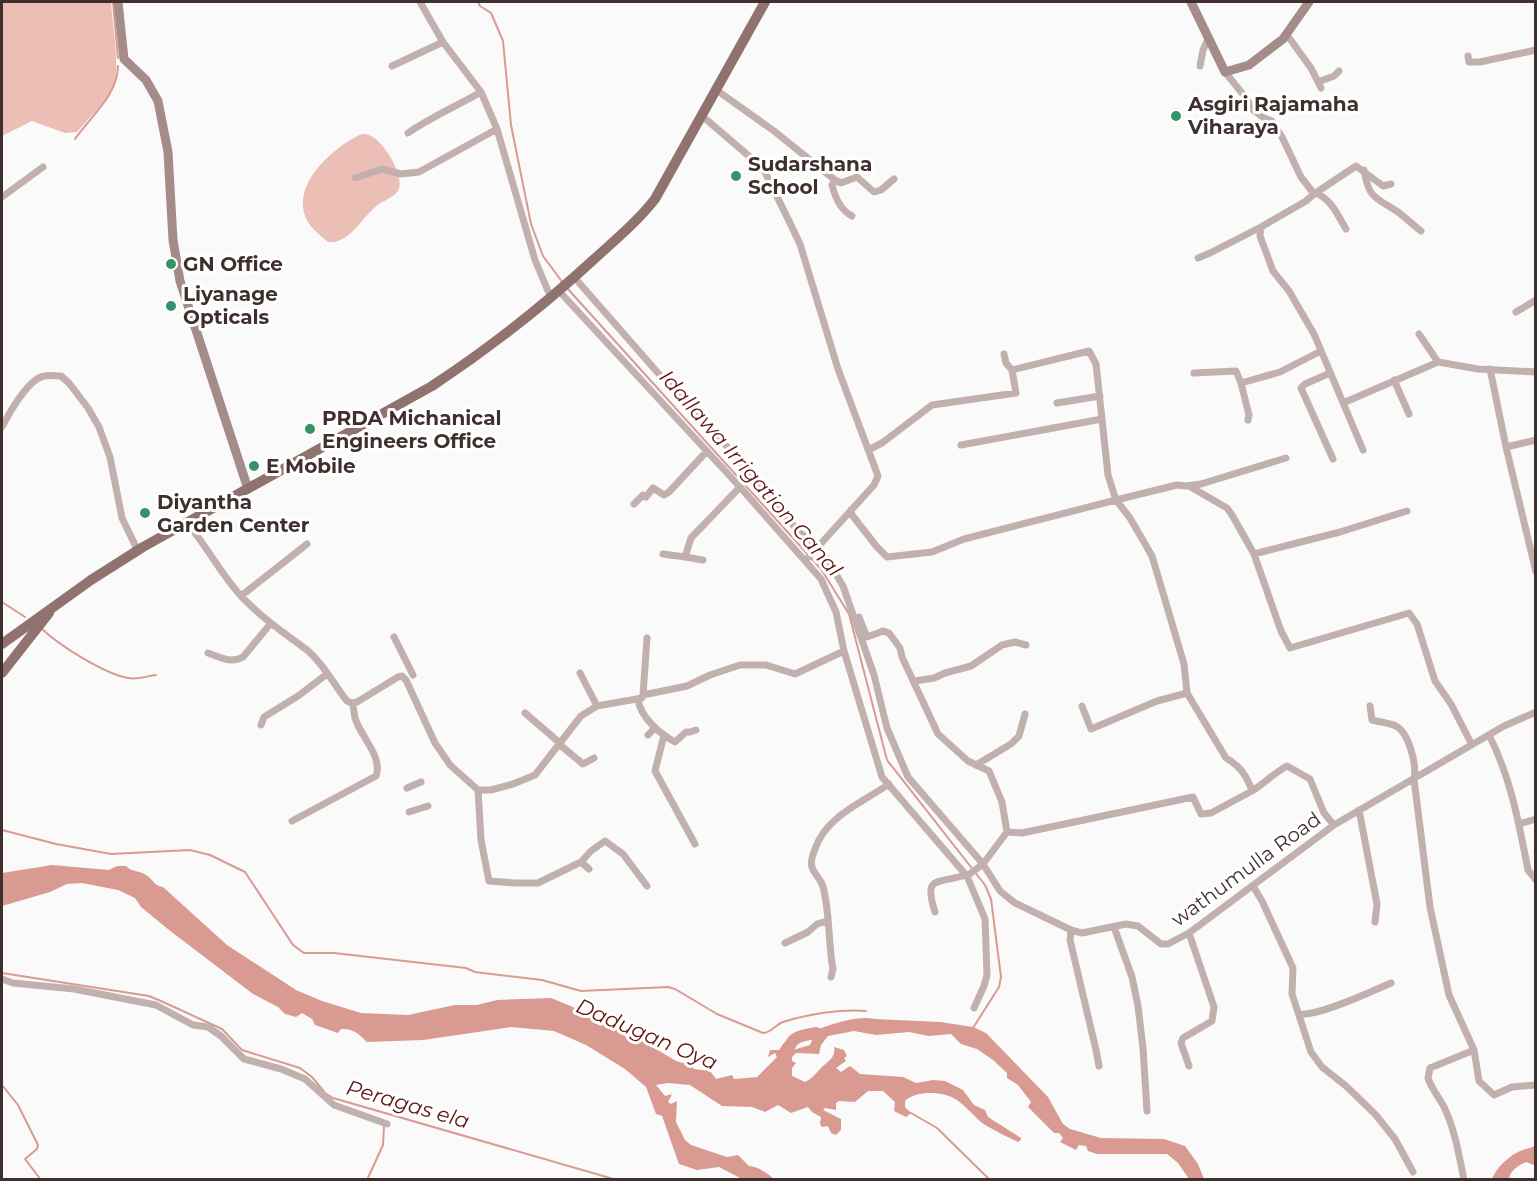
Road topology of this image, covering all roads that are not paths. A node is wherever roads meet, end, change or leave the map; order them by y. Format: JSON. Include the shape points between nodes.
{"nodes":[{"id":1,"x":118,"y":2,"type":"edge"},
{"id":2,"x":420,"y":2,"type":"edge"},
{"id":3,"x":765,"y":2,"type":"edge"},
{"id":4,"x":1191,"y":2,"type":"edge"},
{"id":5,"x":1309,"y":2,"type":"edge"},
{"id":6,"x":1287,"y":34,"type":"junction"},
{"id":7,"x":1209,"y":37,"type":"junction"},
{"id":8,"x":443,"y":42,"type":"junction"},
{"id":9,"x":1536,"y":50,"type":"edge"},
{"id":10,"x":1468,"y":56,"type":"dead end"},
{"id":11,"x":393,"y":66,"type":"dead end"},
{"id":12,"x":1200,"y":66,"type":"dead end"},
{"id":13,"x":1339,"y":71,"type":"dead end"},
{"id":14,"x":1225,"y":72,"type":"junction"},
{"id":15,"x":715,"y":89,"type":"junction"},
{"id":16,"x":481,"y":92,"type":"junction"},
{"id":17,"x":701,"y":115,"type":"junction"},
{"id":18,"x":497,"y":129,"type":"junction"},
{"id":19,"x":408,"y":133,"type":"dead end"},
{"id":20,"x":43,"y":167,"type":"dead end"},
{"id":21,"x":1364,"y":170,"type":"junction"},
{"id":22,"x":355,"y":178,"type":"dead end"},
{"id":23,"x":894,"y":179,"type":"dead end"},
{"id":24,"x":835,"y":180,"type":"junction"},
{"id":25,"x":1391,"y":184,"type":"dead end"},
{"id":26,"x":1315,"y":193,"type":"junction"},
{"id":27,"x":2,"y":196,"type":"edge"},
{"id":28,"x":852,"y":216,"type":"dead end"},
{"id":29,"x":1261,"y":226,"type":"junction"},
{"id":30,"x":1346,"y":229,"type":"dead end"},
{"id":31,"x":1421,"y":231,"type":"dead end"},
{"id":32,"x":1198,"y":258,"type":"dead end"},
{"id":33,"x":574,"y":277,"type":"junction"},
{"id":34,"x":555,"y":295,"type":"junction"},
{"id":35,"x":1536,"y":300,"type":"edge"},
{"id":36,"x":1516,"y":312,"type":"dead end"},
{"id":37,"x":1419,"y":334,"type":"dead end"},
{"id":38,"x":1321,"y":351,"type":"junction"},
{"id":39,"x":1004,"y":354,"type":"dead end"},
{"id":40,"x":1438,"y":362,"type":"junction"},
{"id":41,"x":1490,"y":369,"type":"junction"},
{"id":42,"x":1012,"y":370,"type":"junction"},
{"id":43,"x":1536,"y":372,"type":"edge"},
{"id":44,"x":1194,"y":373,"type":"dead end"},
{"id":45,"x":1330,"y":373,"type":"junction"},
{"id":46,"x":1103,"y":380,"type":"dead end"},
{"id":47,"x":1394,"y":380,"type":"junction"},
{"id":48,"x":1240,"y":383,"type":"junction"},
{"id":49,"x":1099,"y":393,"type":"junction"},
{"id":50,"x":1058,"y":403,"type":"dead end"},
{"id":51,"x":1343,"y":403,"type":"junction"},
{"id":52,"x":1409,"y":414,"type":"dead end"},
{"id":53,"x":1102,"y":419,"type":"junction"},
{"id":54,"x":1248,"y":420,"type":"dead end"},
{"id":55,"x":2,"y":427,"type":"edge"},
{"id":56,"x":1536,"y":440,"type":"edge"},
{"id":57,"x":961,"y":445,"type":"dead end"},
{"id":58,"x":1506,"y":447,"type":"junction"},
{"id":59,"x":868,"y":450,"type":"junction"},
{"id":60,"x":1364,"y":450,"type":"dead end"},
{"id":61,"x":707,"y":451,"type":"junction"},
{"id":62,"x":1287,"y":458,"type":"dead end"},
{"id":63,"x":1333,"y":459,"type":"dead end"},
{"id":64,"x":1189,"y":486,"type":"junction"},
{"id":65,"x":740,"y":487,"type":"junction"},
{"id":66,"x":248,"y":489,"type":"junction"},
{"id":67,"x":1116,"y":500,"type":"junction"},
{"id":68,"x":634,"y":504,"type":"dead end"},
{"id":69,"x":851,"y":510,"type":"junction"},
{"id":70,"x":1407,"y":511,"type":"dead end"},
{"id":71,"x":186,"y":523,"type":"junction"},
{"id":72,"x":307,"y":544,"type":"dead end"},
{"id":73,"x":820,"y":547,"type":"junction"},
{"id":74,"x":138,"y":550,"type":"junction"},
{"id":75,"x":663,"y":554,"type":"dead end"},
{"id":76,"x":1254,"y":554,"type":"junction"},
{"id":77,"x":685,"y":557,"type":"junction"},
{"id":78,"x":809,"y":557,"type":"junction"},
{"id":79,"x":703,"y":560,"type":"dead end"},
{"id":80,"x":1536,"y":572,"type":"edge"},
{"id":81,"x":843,"y":586,"type":"junction"},
{"id":82,"x":241,"y":596,"type":"junction"},
{"id":83,"x":55,"y":606,"type":"junction"},
{"id":84,"x":271,"y":623,"type":"junction"},
{"id":85,"x":394,"y":637,"type":"dead end"},
{"id":86,"x":647,"y":638,"type":"dead end"},
{"id":87,"x":2,"y":644,"type":"edge"},
{"id":88,"x":1026,"y":645,"type":"dead end"},
{"id":89,"x":844,"y":651,"type":"junction"},
{"id":90,"x":208,"y":653,"type":"dead end"},
{"id":91,"x":2,"y":673,"type":"edge"},
{"id":92,"x":580,"y":673,"type":"dead end"},
{"id":93,"x":327,"y":674,"type":"junction"},
{"id":94,"x":413,"y":675,"type":"dead end"},
{"id":95,"x":915,"y":681,"type":"junction"},
{"id":96,"x":1187,"y":693,"type":"junction"},
{"id":97,"x":640,"y":697,"type":"junction"},
{"id":98,"x":352,"y":704,"type":"junction"},
{"id":99,"x":597,"y":706,"type":"junction"},
{"id":100,"x":1083,"y":706,"type":"dead end"},
{"id":101,"x":1370,"y":706,"type":"dead end"},
{"id":102,"x":1536,"y":712,"type":"edge"},
{"id":103,"x":525,"y":713,"type":"dead end"},
{"id":104,"x":1025,"y":714,"type":"dead end"},
{"id":105,"x":261,"y":725,"type":"dead end"},
{"id":106,"x":656,"y":728,"type":"junction"},
{"id":107,"x":696,"y":729,"type":"dead end"},
{"id":108,"x":648,"y":735,"type":"dead end"},
{"id":109,"x":664,"y":735,"type":"junction"},
{"id":110,"x":1489,"y":735,"type":"junction"},
{"id":111,"x":560,"y":744,"type":"junction"},
{"id":112,"x":1472,"y":745,"type":"junction"},
{"id":113,"x":594,"y":758,"type":"dead end"},
{"id":114,"x":976,"y":765,"type":"junction"},
{"id":115,"x":1414,"y":779,"type":"junction"},
{"id":116,"x":422,"y":782,"type":"dead end"},
{"id":117,"x":889,"y":784,"type":"junction"},
{"id":118,"x":407,"y":788,"type":"dead end"},
{"id":119,"x":478,"y":790,"type":"junction"},
{"id":120,"x":1252,"y":791,"type":"junction"},
{"id":121,"x":428,"y":806,"type":"dead end"},
{"id":122,"x":1359,"y":810,"type":"junction"},
{"id":123,"x":409,"y":812,"type":"dead end"},
{"id":124,"x":1536,"y":819,"type":"edge"},
{"id":125,"x":292,"y":821,"type":"dead end"},
{"id":126,"x":1519,"y":824,"type":"junction"},
{"id":127,"x":1334,"y":825,"type":"junction"},
{"id":128,"x":1007,"y":832,"type":"junction"},
{"id":129,"x":695,"y":844,"type":"dead end"},
{"id":130,"x":581,"y":862,"type":"junction"},
{"id":131,"x":980,"y":866,"type":"junction"},
{"id":132,"x":589,"y":869,"type":"dead end"},
{"id":133,"x":968,"y":875,"type":"junction"},
{"id":134,"x":1536,"y":880,"type":"edge"},
{"id":135,"x":647,"y":886,"type":"dead end"},
{"id":136,"x":1253,"y":886,"type":"junction"},
{"id":137,"x":935,"y":912,"type":"dead end"},
{"id":138,"x":827,"y":921,"type":"junction"},
{"id":139,"x":1375,"y":922,"type":"dead end"},
{"id":140,"x":1114,"y":927,"type":"junction"},
{"id":141,"x":1071,"y":930,"type":"junction"},
{"id":142,"x":1189,"y":933,"type":"junction"},
{"id":143,"x":785,"y":943,"type":"dead end"},
{"id":144,"x":831,"y":977,"type":"dead end"},
{"id":145,"x":2,"y":979,"type":"edge"},
{"id":146,"x":1391,"y":982,"type":"dead end"},
{"id":147,"x":974,"y":1008,"type":"dead end"},
{"id":148,"x":1299,"y":1014,"type":"junction"},
{"id":149,"x":1474,"y":1050,"type":"junction"},
{"id":150,"x":1099,"y":1066,"type":"dead end"},
{"id":151,"x":1189,"y":1066,"type":"dead end"},
{"id":152,"x":1536,"y":1085,"type":"edge"},
{"id":153,"x":1148,"y":1111,"type":"dead end"},
{"id":154,"x":387,"y":1124,"type":"dead end"},
{"id":155,"x":1413,"y":1172,"type":"dead end"},
{"id":156,"x":1464,"y":1179,"type":"edge"}],
"edges":[{"from":1,"to":66,"type":"street","via":[[124,59],[146,80],[158,101],[168,152],[173,240],[180,281]]},
{"from":2,"to":8,"type":"street"},
{"from":3,"to":15,"type":"main road"},
{"from":4,"to":7,"type":"street"},
{"from":5,"to":6,"type":"street"},
{"from":6,"to":13,"type":"street","via":[[1320,85]]},
{"from":6,"to":14,"type":"street","via":[[1249,65]]},
{"from":7,"to":12,"type":"street"},
{"from":7,"to":14,"type":"street"},
{"from":8,"to":11,"type":"street"},
{"from":8,"to":16,"type":"street"},
{"from":9,"to":10,"type":"street","via":[[1480,62],[1469,62]]},
{"from":14,"to":26,"type":"street","via":[[1253,110],[1272,121],[1300,177]]},
{"from":15,"to":17,"type":"main road"},
{"from":15,"to":24,"type":"street"},
{"from":16,"to":18,"type":"street"},
{"from":16,"to":19,"type":"street"},
{"from":17,"to":33,"type":"main road","via":[[646,210]]},
{"from":17,"to":59,"type":"street","via":[[763,168],[800,244],[838,369]]},
{"from":18,"to":22,"type":"street","via":[[420,172],[401,174],[382,168]]},
{"from":18,"to":34,"type":"street","via":[[535,260]]},
{"from":20,"to":27,"type":"street"},
{"from":21,"to":25,"type":"street","via":[[1383,186]]},
{"from":21,"to":26,"type":"street","via":[[1356,166]]},
{"from":21,"to":31,"type":"street","via":[[1366,184],[1376,200]]},
{"from":23,"to":24,"type":"street","via":[[874,192],[857,177],[841,183]]},
{"from":24,"to":28,"type":"street","via":[[832,185],[838,203]]},
{"from":26,"to":29,"type":"street"},
{"from":26,"to":30,"type":"street","via":[[1331,204]]},
{"from":29,"to":32,"type":"street"},
{"from":29,"to":38,"type":"street","via":[[1260,236],[1273,271],[1290,291]]},
{"from":33,"to":34,"type":"main road"},
{"from":33,"to":73,"type":"street","via":[[672,389],[702,417],[800,533]]},
{"from":34,"to":61,"type":"street"},
{"from":34,"to":66,"type":"main road","via":[[494,344],[432,386]]},
{"from":35,"to":36,"type":"street"},
{"from":37,"to":40,"type":"street"},
{"from":38,"to":45,"type":"street"},
{"from":38,"to":48,"type":"street","via":[[1280,372]]},
{"from":39,"to":42,"type":"street"},
{"from":40,"to":41,"type":"street"},
{"from":40,"to":47,"type":"street"},
{"from":41,"to":43,"type":"street"},
{"from":41,"to":58,"type":"street"},
{"from":42,"to":49,"type":"street","via":[[1089,351],[1096,364]]},
{"from":42,"to":59,"type":"street","via":[[1016,393],[932,405]]},
{"from":44,"to":48,"type":"street","via":[[1236,370]]},
{"from":45,"to":51,"type":"street"},
{"from":45,"to":63,"type":"street","via":[[1301,388]]},
{"from":46,"to":49,"type":"street"},
{"from":47,"to":51,"type":"street"},
{"from":47,"to":52,"type":"street"},
{"from":48,"to":54,"type":"street"},
{"from":49,"to":50,"type":"street"},
{"from":49,"to":53,"type":"street"},
{"from":51,"to":60,"type":"street"},
{"from":53,"to":57,"type":"street"},
{"from":53,"to":67,"type":"street","via":[[1108,475]]},
{"from":55,"to":74,"type":"street","via":[[41,377],[61,376],[69,383],[99,428],[110,457],[122,518]]},
{"from":56,"to":58,"type":"street"},
{"from":58,"to":80,"type":"street"},
{"from":59,"to":69,"type":"street","via":[[878,476]]},
{"from":61,"to":65,"type":"street"},
{"from":61,"to":68,"type":"street","via":[[669,492],[664,495],[654,488]]},
{"from":62,"to":64,"type":"street"},
{"from":64,"to":67,"type":"street","via":[[1177,485]]},
{"from":64,"to":76,"type":"street","via":[[1227,508]]},
{"from":65,"to":77,"type":"street","via":[[691,538]]},
{"from":65,"to":78,"type":"street"},
{"from":66,"to":71,"type":"main road"},
{"from":67,"to":69,"type":"street","via":[[964,539],[932,552],[887,557]]},
{"from":67,"to":96,"type":"street","via":[[1152,556],[1184,664]]},
{"from":69,"to":73,"type":"street"},
{"from":70,"to":76,"type":"street"},
{"from":71,"to":74,"type":"main road"},
{"from":71,"to":82,"type":"street"},
{"from":72,"to":82,"type":"street"},
{"from":73,"to":78,"type":"street"},
{"from":73,"to":81,"type":"street"},
{"from":74,"to":83,"type":"main road"},
{"from":75,"to":77,"type":"street"},
{"from":76,"to":112,"type":"street","via":[[1273,612],[1290,648],[1409,613],[1417,624],[1435,681]]},
{"from":77,"to":79,"type":"street"},
{"from":78,"to":89,"type":"street","via":[[836,612]]},
{"from":81,"to":95,"type":"street","via":[[867,638],[883,631],[889,633]]},
{"from":81,"to":131,"type":"street","via":[[874,675],[887,728],[908,777]]},
{"from":82,"to":84,"type":"street"},
{"from":83,"to":87,"type":"main road"},
{"from":83,"to":91,"type":"main road"},
{"from":84,"to":90,"type":"street","via":[[238,660]]},
{"from":84,"to":93,"type":"street","via":[[308,651]]},
{"from":85,"to":94,"type":"street"},
{"from":86,"to":97,"type":"street"},
{"from":88,"to":95,"type":"street","via":[[1002,645],[971,666]]},
{"from":89,"to":97,"type":"street","via":[[795,674],[766,665],[740,665],[687,686]]},
{"from":89,"to":117,"type":"street","via":[[882,777]]},
{"from":92,"to":99,"type":"street"},
{"from":93,"to":98,"type":"street"},
{"from":93,"to":105,"type":"street","via":[[264,717]]},
{"from":95,"to":114,"type":"street","via":[[938,734]]},
{"from":96,"to":100,"type":"street","via":[[1157,701],[1091,729]]},
{"from":96,"to":120,"type":"street","via":[[1226,758],[1248,778]]},
{"from":97,"to":99,"type":"street"},
{"from":97,"to":106,"type":"street","via":[[639,705]]},
{"from":98,"to":119,"type":"street","via":[[402,676],[450,765]]},
{"from":98,"to":125,"type":"street","via":[[378,767],[376,776]]},
{"from":99,"to":111,"type":"street","via":[[581,716]]},
{"from":101,"to":115,"type":"street","via":[[1372,720],[1396,726],[1404,733],[1414,760]]},
{"from":102,"to":110,"type":"street","name":"wathumulla Road"},
{"from":103,"to":111,"type":"street"},
{"from":104,"to":114,"type":"street","via":[[1019,736]]},
{"from":106,"to":108,"type":"street"},
{"from":106,"to":109,"type":"street"},
{"from":107,"to":109,"type":"street","via":[[675,742]]},
{"from":109,"to":129,"type":"street","via":[[655,771]]},
{"from":110,"to":112,"type":"street","name":"wathumulla Road"},
{"from":110,"to":126,"type":"street","via":[[1501,758]]},
{"from":111,"to":113,"type":"street","via":[[583,765]]},
{"from":111,"to":119,"type":"street","via":[[535,775],[491,790]]},
{"from":112,"to":115,"type":"street","name":"wathumulla Road"},
{"from":114,"to":128,"type":"street","via":[[989,771],[1002,802]]},
{"from":115,"to":122,"type":"street","name":"wathumulla Road"},
{"from":115,"to":149,"type":"street","via":[[1434,929],[1449,995]]},
{"from":116,"to":118,"type":"street"},
{"from":117,"to":133,"type":"street"},
{"from":117,"to":138,"type":"street","via":[[836,818],[817,843],[812,867],[823,885]]},
{"from":119,"to":130,"type":"street","via":[[481,840],[489,881],[538,883]]},
{"from":120,"to":127,"type":"street","via":[[1287,766],[1310,779],[1324,813]]},
{"from":120,"to":128,"type":"street","via":[[1211,813],[1201,814],[1193,797],[1022,833]]},
{"from":121,"to":123,"type":"street"},
{"from":122,"to":127,"type":"street","name":"wathumulla Road"},
{"from":122,"to":139,"type":"street","via":[[1377,904]]},
{"from":124,"to":126,"type":"street"},
{"from":126,"to":134,"type":"street","via":[[1528,870]]},
{"from":127,"to":136,"type":"street","name":"wathumulla Road"},
{"from":128,"to":131,"type":"street"},
{"from":130,"to":132,"type":"street"},
{"from":130,"to":135,"type":"street","via":[[605,841],[623,854]]},
{"from":131,"to":133,"type":"street"},
{"from":131,"to":141,"type":"street","name":"wathumulla Road","via":[[1015,903]]},
{"from":133,"to":137,"type":"street","via":[[934,884],[929,891]]},
{"from":133,"to":147,"type":"street","via":[[985,919],[987,975]]},
{"from":136,"to":142,"type":"street","name":"wathumulla Road"},
{"from":136,"to":148,"type":"street","via":[[1293,969],[1292,994]]},
{"from":138,"to":143,"type":"street"},
{"from":138,"to":144,"type":"street"},
{"from":140,"to":141,"type":"street","name":"wathumulla Road","via":[[1082,933]]},
{"from":140,"to":142,"type":"street","name":"wathumulla Road","via":[[1138,926],[1161,944]]},
{"from":140,"to":153,"type":"street","via":[[1138,1006]]},
{"from":141,"to":150,"type":"street"},
{"from":142,"to":151,"type":"street","via":[[1214,1007],[1212,1021],[1183,1038],[1181,1043]]},
{"from":145,"to":154,"type":"street","via":[[156,1005],[193,1025],[208,1027],[244,1059],[305,1079],[334,1105]]},
{"from":146,"to":148,"type":"street","via":[[1308,1016]]},
{"from":148,"to":155,"type":"street","via":[[1316,1062],[1375,1114],[1395,1139]]},
{"from":149,"to":152,"type":"street","via":[[1479,1081],[1494,1095],[1512,1087]]},
{"from":149,"to":156,"type":"street","via":[[1430,1068],[1428,1078],[1445,1108]]}]}
